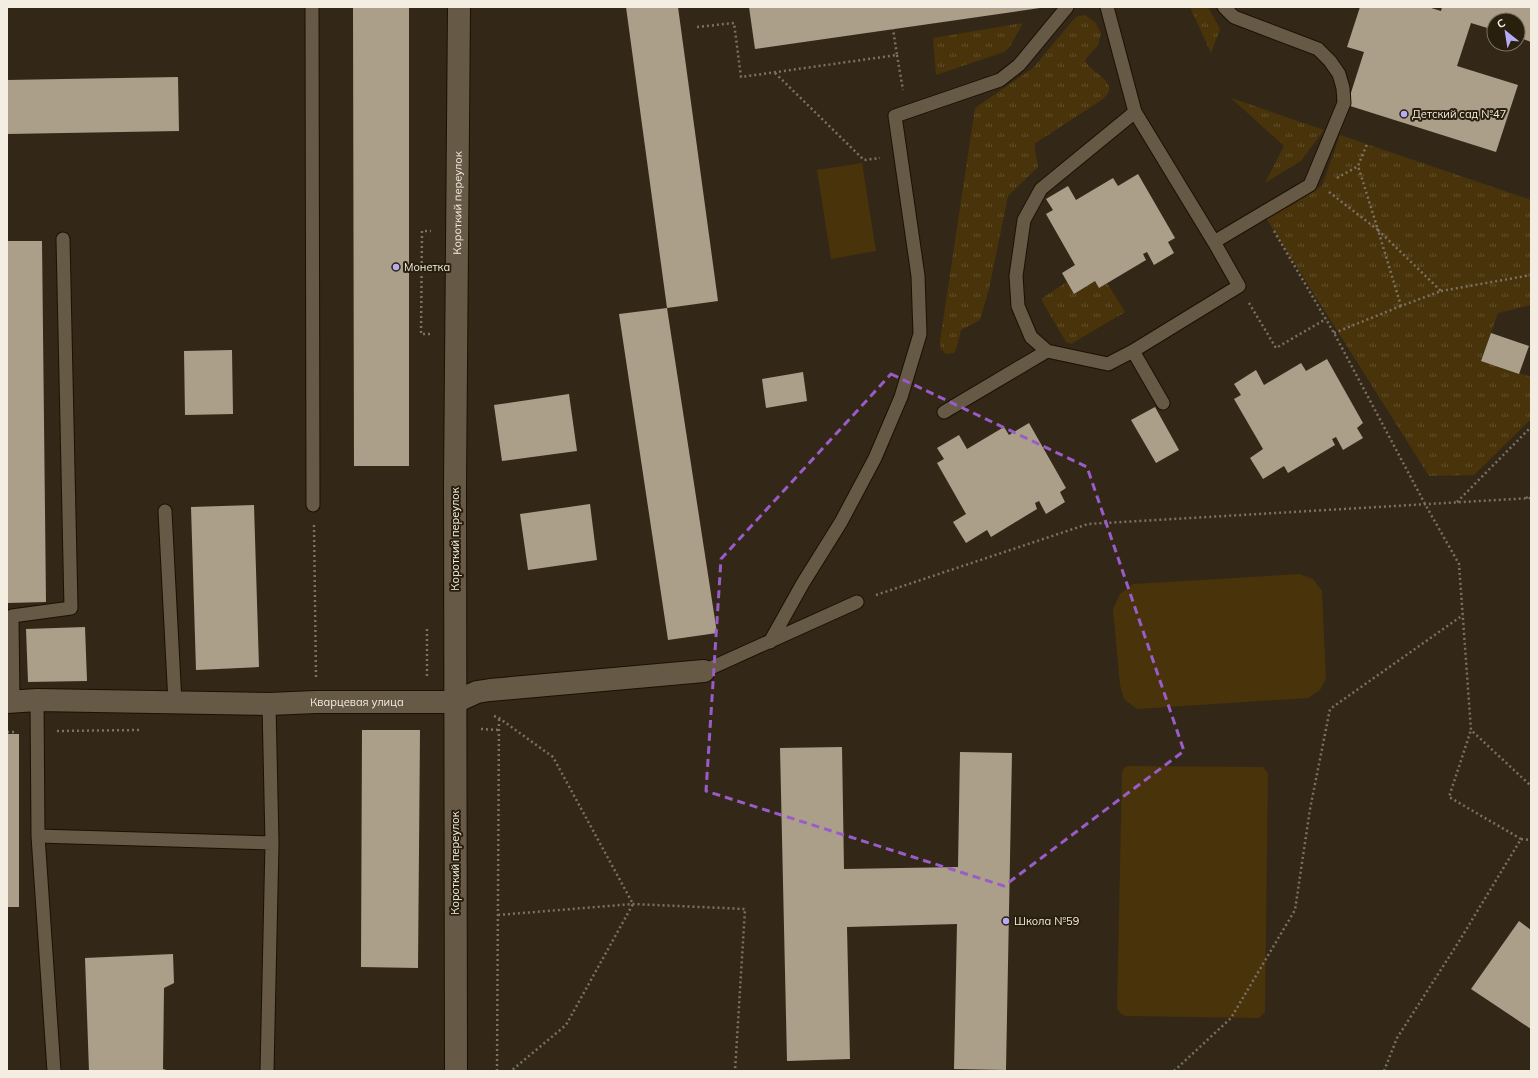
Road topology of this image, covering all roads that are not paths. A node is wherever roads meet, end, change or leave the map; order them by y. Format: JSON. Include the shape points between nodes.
{"nodes":[{"id":1,"x":312,"y":7,"type":"edge"},
{"id":2,"x":459,"y":7,"type":"edge"},
{"id":3,"x":1066,"y":7,"type":"edge"},
{"id":4,"x":1107,"y":7,"type":"edge"},
{"id":5,"x":1224,"y":7,"type":"edge"},
{"id":6,"x":1135,"y":112,"type":"junction"},
{"id":7,"x":63,"y":239,"type":"dead end"},
{"id":8,"x":1214,"y":242,"type":"junction"},
{"id":9,"x":1047,"y":351,"type":"junction"},
{"id":10,"x":1133,"y":351,"type":"junction"},
{"id":11,"x":1163,"y":403,"type":"dead end"},
{"id":12,"x":944,"y":412,"type":"dead end"},
{"id":13,"x":313,"y":505,"type":"road end"},
{"id":14,"x":166,"y":511,"type":"dead end"},
{"id":15,"x":857,"y":602,"type":"road end"},
{"id":16,"x":770,"y":642,"type":"junction"},
{"id":17,"x":704,"y":671,"type":"joint"},
{"id":18,"x":37,"y":700,"type":"junction"},
{"id":19,"x":10,"y":702,"type":"edge"},
{"id":20,"x":455,"y":702,"type":"junction"},
{"id":21,"x":175,"y":703,"type":"junction"},
{"id":22,"x":269,"y":704,"type":"junction"},
{"id":23,"x":38,"y":836,"type":"junction"},
{"id":24,"x":272,"y":843,"type":"junction"},
{"id":25,"x":54,"y":1071,"type":"edge"},
{"id":26,"x":267,"y":1071,"type":"edge"},
{"id":27,"x":456,"y":1071,"type":"edge"}],
"edges":[{"from":1,"to":13,"type":"lane"},
{"from":2,"to":20,"type":"street","name":"Короткий переулок"},
{"from":3,"to":16,"type":"lane","via":[[1019,65],[1000,80],[895,116],[918,276],[920,334],[901,397],[875,458],[841,522]]},
{"from":4,"to":6,"type":"lane"},
{"from":5,"to":8,"type":"lane","via":[[1234,17],[1318,49],[1339,74],[1344,103],[1310,185]]},
{"from":6,"to":8,"type":"lane"},
{"from":6,"to":9,"type":"lane","via":[[1040,189],[1024,220],[1016,276],[1018,306],[1031,337]]},
{"from":7,"to":19,"type":"lane","via":[[71,608],[12,616]]},
{"from":8,"to":10,"type":"lane","via":[[1239,286]]},
{"from":9,"to":10,"type":"lane","via":[[1108,364]]},
{"from":9,"to":12,"type":"lane"},
{"from":10,"to":11,"type":"lane"},
{"from":14,"to":21,"type":"lane"},
{"from":15,"to":16,"type":"lane"},
{"from":16,"to":17,"type":"lane"},
{"from":17,"to":20,"type":"street","name":"Кварцевая улица","via":[[490,690],[477,692]]},
{"from":18,"to":19,"type":"street","name":"Кварцевая улица"},
{"from":18,"to":21,"type":"street","name":"Кварцевая улица"},
{"from":18,"to":23,"type":"lane"},
{"from":20,"to":22,"type":"street","name":"Кварцевая улица"},
{"from":20,"to":27,"type":"street","name":"Короткий переулок"},
{"from":21,"to":22,"type":"street","name":"Кварцевая улица"},
{"from":22,"to":24,"type":"lane"},
{"from":23,"to":24,"type":"lane"},
{"from":23,"to":25,"type":"lane"},
{"from":24,"to":26,"type":"lane"}]}
